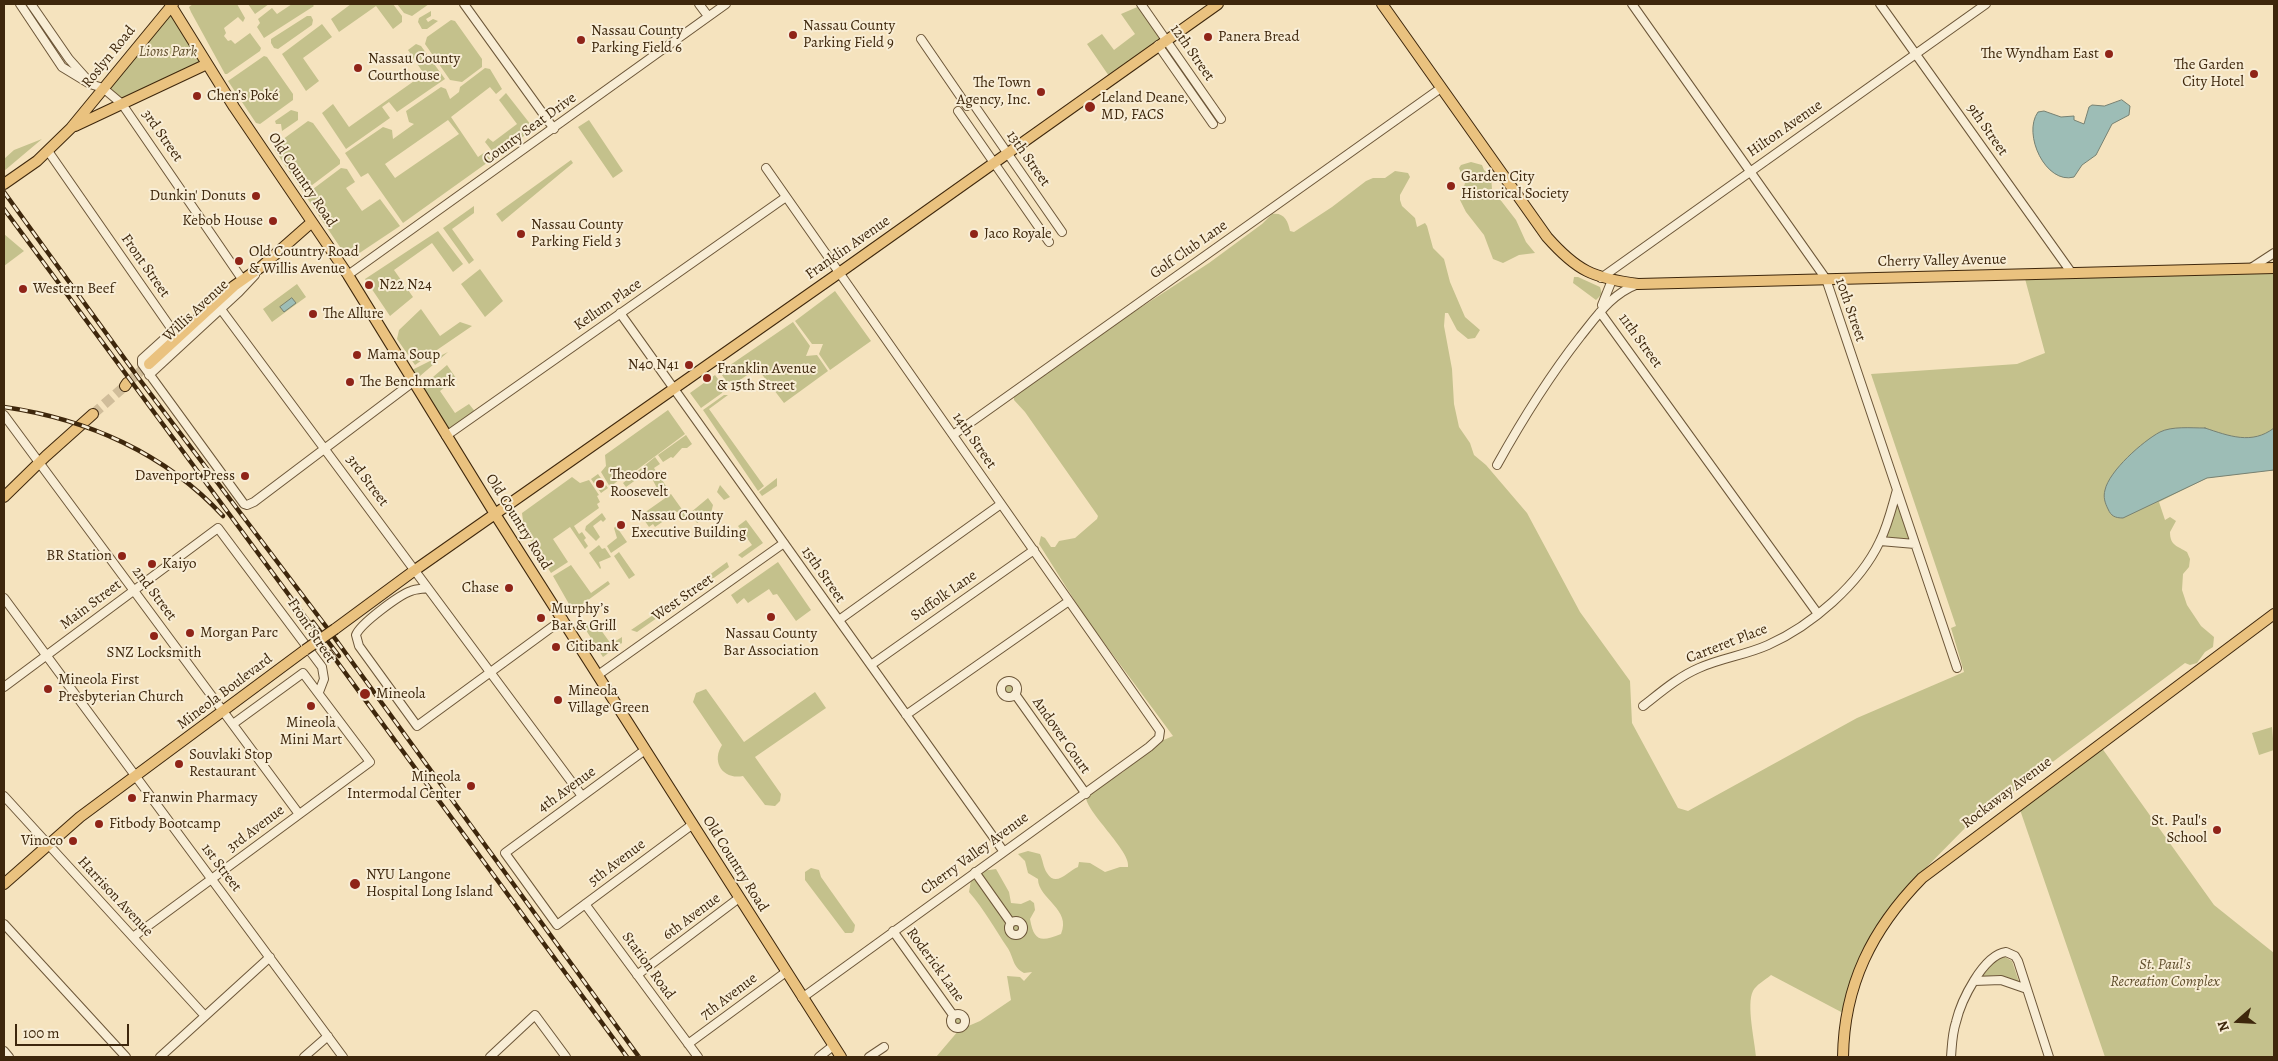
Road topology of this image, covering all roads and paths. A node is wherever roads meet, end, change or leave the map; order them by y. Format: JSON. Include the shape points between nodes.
{"nodes":[{"id":1,"x":20,"y":4,"type":"edge"},
{"id":2,"x":31,"y":4,"type":"edge"},
{"id":3,"x":171,"y":4,"type":"edge"},
{"id":4,"x":464,"y":4,"type":"edge"},
{"id":5,"x":699,"y":4,"type":"edge"},
{"id":6,"x":726,"y":4,"type":"edge"},
{"id":7,"x":1141,"y":4,"type":"edge"},
{"id":8,"x":1218,"y":4,"type":"edge"},
{"id":9,"x":1382,"y":4,"type":"edge"},
{"id":10,"x":1632,"y":4,"type":"edge"},
{"id":11,"x":1880,"y":4,"type":"edge"},
{"id":12,"x":1986,"y":4,"type":"edge"},
{"id":13,"x":708,"y":16,"type":"junction"},
{"id":14,"x":920,"y":39,"type":"dead end"},
{"id":15,"x":1162,"y":42,"type":"junction"},
{"id":16,"x":1915,"y":54,"type":"junction"},
{"id":17,"x":207,"y":64,"type":"junction"},
{"id":18,"x":90,"y":84,"type":"junction"},
{"id":19,"x":103,"y":88,"type":"junction"},
{"id":20,"x":1441,"y":88,"type":"junction"},
{"id":21,"x":122,"y":104,"type":"junction"},
{"id":22,"x":958,"y":111,"type":"dead end"},
{"id":23,"x":1221,"y":119,"type":"dead end"},
{"id":24,"x":1213,"y":124,"type":"dead end"},
{"id":25,"x":71,"y":128,"type":"junction"},
{"id":26,"x":554,"y":129,"type":"junction"},
{"id":27,"x":48,"y":150,"type":"junction"},
{"id":28,"x":1007,"y":154,"type":"junction"},
{"id":29,"x":994,"y":163,"type":"junction"},
{"id":30,"x":766,"y":168,"type":"dead end"},
{"id":31,"x":1750,"y":170,"type":"junction"},
{"id":32,"x":4,"y":184,"type":"edge"},
{"id":33,"x":786,"y":197,"type":"junction"},
{"id":34,"x":312,"y":222,"type":"junction"},
{"id":35,"x":1062,"y":232,"type":"dead end"},
{"id":36,"x":1049,"y":242,"type":"dead end"},
{"id":37,"x":2274,"y":253,"type":"edge"},
{"id":38,"x":261,"y":267,"type":"junction"},
{"id":39,"x":2274,"y":268,"type":"edge"},
{"id":40,"x":2249,"y":269,"type":"junction"},
{"id":41,"x":839,"y":272,"type":"junction"},
{"id":42,"x":2071,"y":272,"type":"junction"},
{"id":43,"x":348,"y":275,"type":"junction"},
{"id":44,"x":1601,"y":278,"type":"junction"},
{"id":45,"x":242,"y":279,"type":"junction"},
{"id":46,"x":1826,"y":279,"type":"junction"},
{"id":47,"x":1612,"y":280,"type":"junction"},
{"id":48,"x":1638,"y":284,"type":"junction"},
{"id":49,"x":220,"y":308,"type":"junction"},
{"id":50,"x":1600,"y":312,"type":"junction"},
{"id":51,"x":620,"y":313,"type":"junction"},
{"id":52,"x":149,"y":369,"type":"junction"},
{"id":53,"x":414,"y":382,"type":"junction"},
{"id":54,"x":674,"y":389,"type":"junction"},
{"id":55,"x":93,"y":414,"type":"tunnel mouth"},
{"id":56,"x":4,"y":416,"type":"edge"},
{"id":57,"x":953,"y":434,"type":"junction"},
{"id":58,"x":446,"y":436,"type":"junction"},
{"id":59,"x":325,"y":448,"type":"junction"},
{"id":60,"x":38,"y":463,"type":"junction"},
{"id":61,"x":1496,"y":465,"type":"dead end"},
{"id":62,"x":1897,"y":490,"type":"junction"},
{"id":63,"x":4,"y":497,"type":"edge"},
{"id":64,"x":1001,"y":504,"type":"junction"},
{"id":65,"x":495,"y":514,"type":"junction"},
{"id":66,"x":218,"y":528,"type":"joint"},
{"id":67,"x":1880,"y":541,"type":"junction"},
{"id":68,"x":784,"y":543,"type":"junction"},
{"id":69,"x":1915,"y":544,"type":"junction"},
{"id":70,"x":1034,"y":550,"type":"junction"},
{"id":71,"x":415,"y":570,"type":"junction"},
{"id":72,"x":427,"y":588,"type":"junction"},
{"id":73,"x":134,"y":590,"type":"junction"},
{"id":74,"x":4,"y":598,"type":"edge"},
{"id":75,"x":1069,"y":601,"type":"junction"},
{"id":76,"x":1818,"y":614,"type":"junction"},
{"id":77,"x":2274,"y":614,"type":"edge"},
{"id":78,"x":563,"y":620,"type":"junction"},
{"id":79,"x":838,"y":620,"type":"junction"},
{"id":80,"x":46,"y":655,"type":"junction"},
{"id":81,"x":871,"y":665,"type":"junction"},
{"id":82,"x":1956,"y":668,"type":"dead end"},
{"id":83,"x":489,"y":672,"type":"junction"},
{"id":84,"x":598,"y":675,"type":"junction"},
{"id":85,"x":4,"y":687,"type":"edge"},
{"id":86,"x":319,"y":692,"type":"junction"},
{"id":87,"x":1015,"y":694,"type":"dead end"},
{"id":88,"x":1643,"y":706,"type":"dead end"},
{"id":89,"x":223,"y":711,"type":"junction"},
{"id":90,"x":906,"y":715,"type":"junction"},
{"id":91,"x":233,"y":724,"type":"junction"},
{"id":92,"x":1160,"y":731,"type":"joint"},
{"id":93,"x":646,"y":750,"type":"junction"},
{"id":94,"x":135,"y":776,"type":"junction"},
{"id":95,"x":1086,"y":794,"type":"junction"},
{"id":96,"x":4,"y":796,"type":"edge"},
{"id":97,"x":582,"y":796,"type":"junction"},
{"id":98,"x":299,"y":814,"type":"junction"},
{"id":99,"x":693,"y":824,"type":"junction"},
{"id":100,"x":48,"y":844,"type":"junction"},
{"id":101,"x":1004,"y":852,"type":"junction"},
{"id":102,"x":975,"y":872,"type":"junction"},
{"id":103,"x":212,"y":879,"type":"junction"},
{"id":104,"x":4,"y":884,"type":"edge"},
{"id":105,"x":740,"y":898,"type":"junction"},
{"id":106,"x":585,"y":904,"type":"junction"},
{"id":107,"x":1011,"y":923,"type":"dead end"},
{"id":108,"x":4,"y":924,"type":"edge"},
{"id":109,"x":558,"y":925,"type":"joint"},
{"id":110,"x":893,"y":931,"type":"junction"},
{"id":111,"x":133,"y":937,"type":"junction"},
{"id":112,"x":270,"y":957,"type":"junction"},
{"id":113,"x":786,"y":972,"type":"junction"},
{"id":114,"x":637,"y":975,"type":"junction"},
{"id":115,"x":1974,"y":981,"type":"junction"},
{"id":116,"x":2027,"y":989,"type":"junction"},
{"id":117,"x":802,"y":998,"type":"junction"},
{"id":118,"x":953,"y":1015,"type":"dead end"},
{"id":119,"x":205,"y":1016,"type":"junction"},
{"id":120,"x":328,"y":1036,"type":"junction"},
{"id":121,"x":688,"y":1044,"type":"junction"},
{"id":122,"x":834,"y":1046,"type":"junction"},
{"id":123,"x":884,"y":1047,"type":"dead end"},
{"id":124,"x":4,"y":1051,"type":"edge"},
{"id":125,"x":10,"y":1057,"type":"edge"},
{"id":126,"x":126,"y":1057,"type":"edge"},
{"id":127,"x":160,"y":1057,"type":"edge"},
{"id":128,"x":304,"y":1057,"type":"edge"},
{"id":129,"x":343,"y":1057,"type":"edge"},
{"id":130,"x":490,"y":1057,"type":"edge"},
{"id":131,"x":566,"y":1057,"type":"edge"},
{"id":132,"x":698,"y":1057,"type":"edge"},
{"id":133,"x":819,"y":1057,"type":"edge"},
{"id":134,"x":841,"y":1057,"type":"edge"},
{"id":135,"x":869,"y":1057,"type":"edge"},
{"id":136,"x":1843,"y":1057,"type":"edge"},
{"id":137,"x":1951,"y":1057,"type":"edge"},
{"id":138,"x":2049,"y":1057,"type":"edge"}],
"edges":[{"from":1,"to":18,"type":"street","via":[[62,67]]},
{"from":2,"to":18,"type":"street"},
{"from":3,"to":17,"type":"main road","name":"Old Country Road"},
{"from":3,"to":19,"type":"main road","name":"Roslyn Road"},
{"from":4,"to":26,"type":"street"},
{"from":5,"to":13,"type":"street"},
{"from":6,"to":13,"type":"street","name":"County Seat Drive"},
{"from":7,"to":15,"type":"street","name":"12th Street"},
{"from":8,"to":15,"type":"main road","name":"Franklin Avenue"},
{"from":9,"to":20,"type":"main road"},
{"from":10,"to":31,"type":"street","name":"10th Street"},
{"from":11,"to":16,"type":"street","name":"9th Street"},
{"from":12,"to":16,"type":"street","name":"Hilton Avenue"},
{"from":13,"to":26,"type":"street","name":"County Seat Drive"},
{"from":14,"to":28,"type":"street","name":"13th Street"},
{"from":15,"to":23,"type":"street","name":"12th Street"},
{"from":15,"to":24,"type":"street","name":"12th Street"},
{"from":15,"to":28,"type":"main road","name":"Franklin Avenue"},
{"from":16,"to":31,"type":"street","name":"Hilton Avenue"},
{"from":16,"to":42,"type":"street","name":"9th Street"},
{"from":17,"to":21,"type":"main road","name":"Roslyn Road"},
{"from":17,"to":34,"type":"main road","name":"Old Country Road"},
{"from":18,"to":19,"type":"street"},
{"from":19,"to":21,"type":"street","name":"3rd Street"},
{"from":19,"to":25,"type":"main road","name":"Roslyn Road"},
{"from":20,"to":44,"type":"main road","via":[[1547,236],[1576,265]]},
{"from":20,"to":57,"type":"street","name":"Golf Club Lane"},
{"from":21,"to":25,"type":"main road","name":"Roslyn Road"},
{"from":21,"to":45,"type":"street","name":"3rd Street"},
{"from":22,"to":29,"type":"street"},
{"from":25,"to":27,"type":"main road","name":"Roslyn Road"},
{"from":26,"to":43,"type":"street","name":"County Seat Drive"},
{"from":27,"to":32,"type":"main road","name":"Roslyn Road"},
{"from":27,"to":52,"type":"street","name":"Front Street","via":[[173,331],[141,360]]},
{"from":28,"to":29,"type":"main road","name":"Franklin Avenue"},
{"from":28,"to":35,"type":"street","name":"13th Street"},
{"from":29,"to":36,"type":"street"},
{"from":29,"to":41,"type":"main road","name":"Franklin Avenue"},
{"from":30,"to":33,"type":"street","name":"14th Street"},
{"from":31,"to":44,"type":"street","name":"Hilton Avenue"},
{"from":31,"to":46,"type":"street","name":"10th Street"},
{"from":33,"to":41,"type":"street","name":"14th Street"},
{"from":33,"to":51,"type":"street","name":"Kellum Place"},
{"from":34,"to":38,"type":"main road","name":"Willis Avenue"},
{"from":34,"to":43,"type":"main road","name":"Old Country Road"},
{"from":37,"to":40,"type":"street"},
{"from":38,"to":45,"type":"main road","name":"Willis Avenue"},
{"from":38,"to":49,"type":"street","name":"Willis Avenue"},
{"from":39,"to":40,"type":"main road","name":"Cherry Valley Avenue"},
{"from":40,"to":42,"type":"main road","name":"Cherry Valley Avenue"},
{"from":41,"to":54,"type":"main road","name":"Franklin Avenue"},
{"from":41,"to":57,"type":"street","name":"14th Street"},
{"from":42,"to":46,"type":"main road","name":"Cherry Valley Avenue"},
{"from":43,"to":53,"type":"main road","name":"Old Country Road"},
{"from":44,"to":47,"type":"main road"},
{"from":45,"to":52,"type":"main road","name":"Willis Avenue"},
{"from":46,"to":48,"type":"main road","name":"Cherry Valley Avenue"},
{"from":46,"to":62,"type":"street","name":"10th Street"},
{"from":47,"to":48,"type":"main road","name":"Cherry Valley Avenue"},
{"from":47,"to":50,"type":"street","name":"11th Street"},
{"from":48,"to":50,"type":"street","via":[[1618,293]]},
{"from":49,"to":52,"type":"street","name":"Willis Avenue"},
{"from":49,"to":59,"type":"street","name":"3rd Street"},
{"from":50,"to":61,"type":"street","via":[[1539,392]]},
{"from":50,"to":76,"type":"street","name":"11th Street"},
{"from":51,"to":54,"type":"street","name":"15th Street"},
{"from":51,"to":58,"type":"street","name":"Kellum Place"},
{"from":52,"to":59,"type":"street","via":[[246,505]]},
{"from":53,"to":58,"type":"main road","name":"Old Country Road"},
{"from":53,"to":59,"type":"street"},
{"from":54,"to":65,"type":"main road","name":"Franklin Avenue"},
{"from":54,"to":68,"type":"street","name":"15th Street"},
{"from":55,"to":60,"type":"main road"},
{"from":56,"to":60,"type":"street","name":"2nd Street"},
{"from":57,"to":64,"type":"street","name":"14th Street"},
{"from":58,"to":65,"type":"main road","name":"Old Country Road"},
{"from":59,"to":71,"type":"street","name":"3rd Street"},
{"from":60,"to":63,"type":"main road"},
{"from":60,"to":73,"type":"street","name":"2nd Street"},
{"from":62,"to":67,"type":"street","name":"Carteret Place"},
{"from":62,"to":69,"type":"street","name":"10th Street"},
{"from":64,"to":70,"type":"street","name":"14th Street"},
{"from":64,"to":79,"type":"street"},
{"from":65,"to":71,"type":"main road","name":"Mineola Boulevard"},
{"from":65,"to":78,"type":"main road","name":"Old Country Road"},
{"from":66,"to":73,"type":"street","name":"Main Street"},
{"from":66,"to":86,"type":"street","name":"Front Street","via":[[320,664],[324,678]]},
{"from":67,"to":69,"type":"street"},
{"from":67,"to":76,"type":"street","name":"Carteret Place","via":[[1851,584]]},
{"from":68,"to":79,"type":"street","name":"15th Street"},
{"from":68,"to":84,"type":"street","name":"West Street"},
{"from":69,"to":82,"type":"street","name":"10th Street"},
{"from":70,"to":75,"type":"street","name":"14th Street"},
{"from":70,"to":81,"type":"street","name":"Suffolk Lane"},
{"from":71,"to":72,"type":"street","name":"3rd Street"},
{"from":71,"to":89,"type":"main road","name":"Mineola Boulevard","bridge":true},
{"from":72,"to":83,"type":"street","name":"3rd Street"},
{"from":72,"to":83,"type":"street","via":[[404,594],[361,627],[356,635],[359,646],[417,726]]},
{"from":73,"to":80,"type":"street","name":"Main Street"},
{"from":73,"to":89,"type":"street","name":"2nd Street"},
{"from":74,"to":80,"type":"street","name":"1st Street"},
{"from":75,"to":90,"type":"street"},
{"from":75,"to":92,"type":"street","name":"14th Street"},
{"from":76,"to":88,"type":"street","name":"Carteret Place","via":[[1768,645],[1694,670]]},
{"from":77,"to":136,"type":"main road","name":"Rockaway Avenue","via":[[1945,858],[1904,896],[1886,920],[1859,970],[1847,1010]]},
{"from":78,"to":83,"type":"street"},
{"from":78,"to":84,"type":"main road","name":"Old Country Road"},
{"from":79,"to":81,"type":"street","name":"15th Street"},
{"from":80,"to":85,"type":"street","name":"Main Street"},
{"from":80,"to":94,"type":"street","name":"1st Street"},
{"from":81,"to":90,"type":"street","name":"15th Street"},
{"from":83,"to":97,"type":"street","name":"3rd Street"},
{"from":84,"to":93,"type":"main road","name":"Old Country Road"},
{"from":86,"to":91,"type":"street","name":"Mineola Boulevard","via":[[303,673]]},
{"from":86,"to":98,"type":"street","name":"3rd Avenue","via":[[370,762]]},
{"from":87,"to":95,"type":"street","name":"Andover Court"},
{"from":89,"to":91,"type":"street","name":"2nd Street"},
{"from":89,"to":94,"type":"main road","name":"Mineola Boulevard"},
{"from":90,"to":101,"type":"street","name":"15th Street"},
{"from":91,"to":98,"type":"street","name":"2nd Street"},
{"from":92,"to":95,"type":"street","name":"Cherry Valley Avenue","via":[[1159,738],[1149,747]]},
{"from":93,"to":97,"type":"street","name":"4th Avenue"},
{"from":93,"to":99,"type":"main road","name":"Old Country Road"},
{"from":94,"to":100,"type":"main road","name":"Mineola Boulevard"},
{"from":94,"to":103,"type":"street","name":"1st Street"},
{"from":95,"to":101,"type":"street","name":"Cherry Valley Avenue"},
{"from":96,"to":100,"type":"street","name":"Harrison Avenue"},
{"from":97,"to":109,"type":"street","name":"4th Avenue","via":[[505,853]]},
{"from":98,"to":103,"type":"street","name":"3rd Avenue"},
{"from":99,"to":105,"type":"main road","name":"Old Country Road"},
{"from":99,"to":106,"type":"street","name":"5th Avenue"},
{"from":100,"to":104,"type":"main road","name":"Mineola Boulevard"},
{"from":100,"to":111,"type":"street","name":"Harrison Avenue"},
{"from":101,"to":102,"type":"street","name":"Cherry Valley Avenue"},
{"from":102,"to":107,"type":"street"},
{"from":102,"to":110,"type":"street","name":"Cherry Valley Avenue"},
{"from":103,"to":111,"type":"street","name":"3rd Avenue"},
{"from":103,"to":112,"type":"street","name":"1st Street"},
{"from":105,"to":113,"type":"main road","name":"Old Country Road"},
{"from":105,"to":114,"type":"street","name":"6th Avenue"},
{"from":106,"to":109,"type":"street","name":"5th Avenue"},
{"from":106,"to":114,"type":"street","name":"Station Road"},
{"from":108,"to":126,"type":"street"},
{"from":110,"to":117,"type":"street","name":"Cherry Valley Avenue"},
{"from":110,"to":118,"type":"street","name":"Roderick Lane"},
{"from":111,"to":119,"type":"street","name":"Harrison Avenue"},
{"from":112,"to":119,"type":"street"},
{"from":112,"to":120,"type":"street","name":"1st Street"},
{"from":113,"to":117,"type":"main road","name":"Old Country Road"},
{"from":113,"to":121,"type":"street","name":"7th Avenue"},
{"from":114,"to":121,"type":"street","name":"Station Road"},
{"from":115,"to":116,"type":"street","via":[[2001,980]]},
{"from":115,"to":116,"type":"street","via":[[1994,956],[2006,952],[2015,956]]},
{"from":115,"to":137,"type":"street","via":[[1956,1021]]},
{"from":116,"to":138,"type":"street"},
{"from":117,"to":122,"type":"main road","name":"Old Country Road"},
{"from":119,"to":127,"type":"street"},
{"from":120,"to":128,"type":"street"},
{"from":120,"to":129,"type":"street","name":"1st Street"},
{"from":121,"to":132,"type":"street","name":"Station Road"},
{"from":122,"to":133,"type":"street"},
{"from":122,"to":134,"type":"main road","name":"Old Country Road"},
{"from":123,"to":135,"type":"street"},
{"from":124,"to":125,"type":"street"},
{"from":130,"to":131,"type":"street","via":[[535,1015]]}]}
